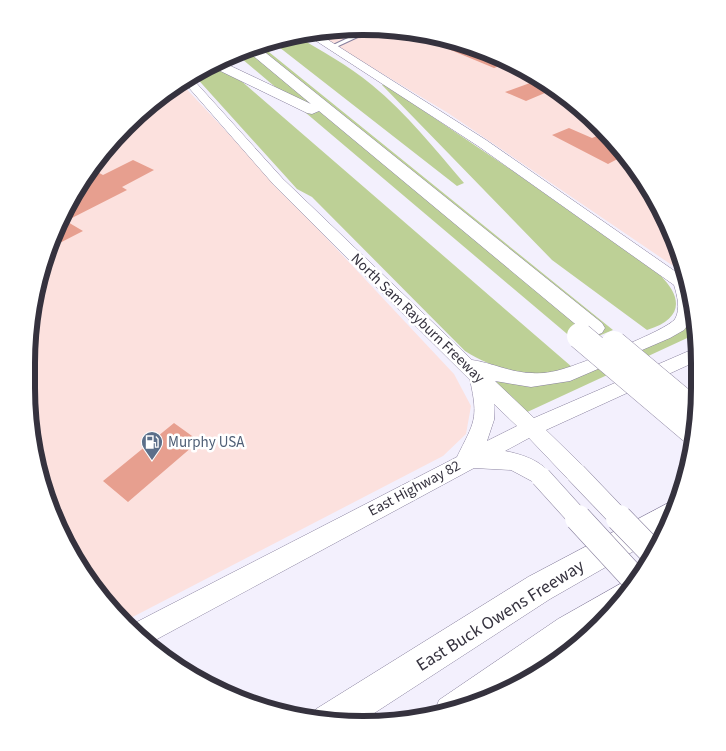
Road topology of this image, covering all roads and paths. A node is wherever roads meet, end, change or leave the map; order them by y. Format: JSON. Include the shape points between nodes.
{"nodes":[{"id":1,"x":359,"y":35,"type":"edge"},
{"id":2,"x":318,"y":38,"type":"edge"},
{"id":3,"x":332,"y":48,"type":"junction"},
{"id":4,"x":257,"y":53,"type":"edge"},
{"id":5,"x":249,"y":56,"type":"edge"},
{"id":6,"x":223,"y":67,"type":"edge"},
{"id":7,"x":191,"y":84,"type":"edge"},
{"id":8,"x":314,"y":111,"type":"junction"},
{"id":9,"x":681,"y":283,"type":"edge"},
{"id":10,"x":685,"y":301,"type":"edge"},
{"id":11,"x":586,"y":332,"type":"junction"},
{"id":12,"x":691,"y":356,"type":"edge"},
{"id":13,"x":472,"y":370,"type":"junction"},
{"id":14,"x":690,"y":407,"type":"edge"},
{"id":15,"x":532,"y":427,"type":"junction"},
{"id":16,"x":688,"y":428,"type":"edge"},
{"id":17,"x":465,"y":462,"type":"junction"},
{"id":18,"x":664,"y":519,"type":"edge"},
{"id":19,"x":649,"y":549,"type":"edge"},
{"id":20,"x":632,"y":576,"type":"edge"},
{"id":21,"x":606,"y":609,"type":"edge"},
{"id":22,"x":144,"y":632,"type":"edge"},
{"id":23,"x":477,"y":696,"type":"edge"},
{"id":24,"x":340,"y":715,"type":"edge"}],
"edges":[{"from":1,"to":3,"type":"street"},
{"from":2,"to":3,"type":"main road"},
{"from":3,"to":9,"type":"main road","via":[[482,143]]},
{"from":4,"to":11,"type":"highway"},
{"from":5,"to":8,"type":"highway"},
{"from":6,"to":8,"type":"highway"},
{"from":7,"to":13,"type":"main road","name":"North Sam Rayburn Freeway","via":[[256,159]]},
{"from":8,"to":11,"type":"highway"},
{"from":10,"to":13,"type":"main road","via":[[686,315],[678,326],[568,376],[545,382]]},
{"from":11,"to":14,"type":"highway","bridge":true},
{"from":11,"to":16,"type":"highway","bridge":true},
{"from":12,"to":15,"type":"main road","name":"East Highway 82"},
{"from":13,"to":15,"type":"main road","name":"North Sam Rayburn Freeway"},
{"from":13,"to":17,"type":"main road","via":[[485,402],[485,423]]},
{"from":15,"to":17,"type":"main road","name":"East Highway 82"},
{"from":15,"to":19,"type":"main road","name":"North Sam Rayburn Freeway","bridge":true},
{"from":17,"to":20,"type":"main road","bridge":true,"via":[[494,458],[513,460],[527,466],[541,477]]},
{"from":17,"to":22,"type":"main road","name":"East Highway 82"},
{"from":18,"to":24,"type":"highway","name":"East Buck Owens Freeway","via":[[539,588]]},
{"from":21,"to":23,"type":"highway"}]}
